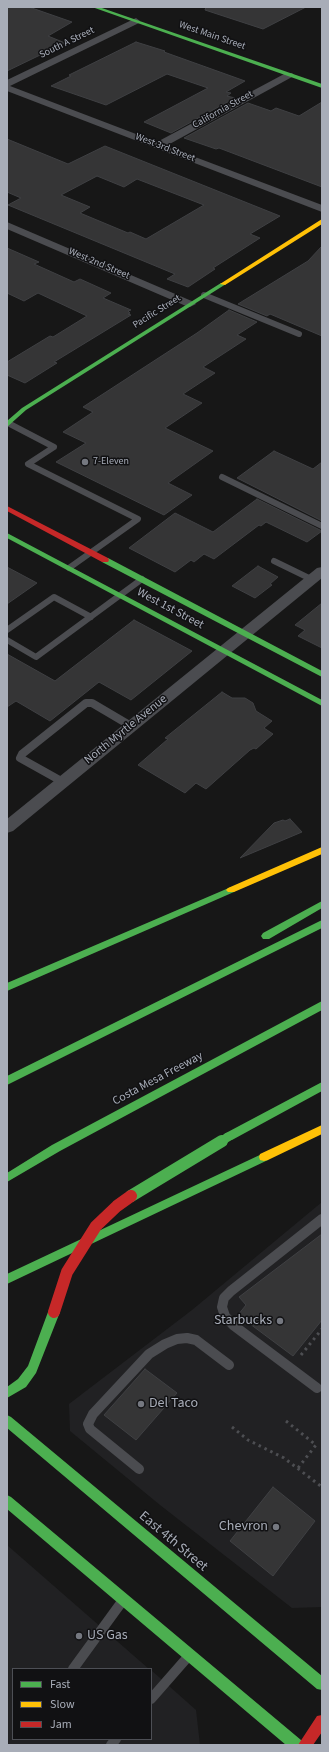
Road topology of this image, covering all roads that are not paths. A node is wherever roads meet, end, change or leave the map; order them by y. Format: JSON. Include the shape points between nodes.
{"nodes":[{"id":1,"x":94,"y":7,"type":"edge"},
{"id":2,"x":136,"y":21,"type":"junction"},
{"id":3,"x":289,"y":74,"type":"junction"},
{"id":4,"x":7,"y":84,"type":"edge"},
{"id":5,"x":322,"y":86,"type":"edge"},
{"id":6,"x":7,"y":88,"type":"edge"},
{"id":7,"x":158,"y":146,"type":"junction"},
{"id":8,"x":322,"y":209,"type":"edge"},
{"id":9,"x":322,"y":221,"type":"edge"},
{"id":10,"x":7,"y":225,"type":"edge"},
{"id":11,"x":204,"y":295,"type":"junction"},
{"id":12,"x":190,"y":304,"type":"junction"},
{"id":13,"x":299,"y":334,"type":"dead end"},
{"id":14,"x":7,"y":424,"type":"edge"},
{"id":15,"x":222,"y":477,"type":"dead end"},
{"id":16,"x":7,"y":508,"type":"edge"},
{"id":17,"x":322,"y":526,"type":"edge"},
{"id":18,"x":7,"y":535,"type":"edge"},
{"id":19,"x":7,"y":544,"type":"edge"},
{"id":20,"x":28,"y":546,"type":"junction"},
{"id":21,"x":91,"y":552,"type":"junction"},
{"id":22,"x":274,"y":561,"type":"dead end"},
{"id":23,"x":69,"y":568,"type":"junction"},
{"id":24,"x":322,"y":570,"type":"edge"},
{"id":25,"x":142,"y":580,"type":"junction"},
{"id":26,"x":311,"y":580,"type":"junction"},
{"id":27,"x":120,"y":596,"type":"junction"},
{"id":28,"x":91,"y":617,"type":"junction"},
{"id":29,"x":7,"y":630,"type":"edge"},
{"id":30,"x":245,"y":633,"type":"junction"},
{"id":31,"x":7,"y":640,"type":"edge"},
{"id":32,"x":223,"y":651,"type":"junction"},
{"id":33,"x":322,"y":674,"type":"edge"},
{"id":34,"x":322,"y":703,"type":"edge"},
{"id":35,"x":131,"y":726,"type":"junction"},
{"id":36,"x":63,"y":782,"type":"junction"},
{"id":37,"x":7,"y":827,"type":"edge"},
{"id":38,"x":322,"y":850,"type":"edge"},
{"id":39,"x":322,"y":904,"type":"edge"},
{"id":40,"x":322,"y":924,"type":"edge"},
{"id":41,"x":255,"y":942,"type":"dead end"},
{"id":42,"x":181,"y":984,"type":"dead end"},
{"id":43,"x":7,"y":987,"type":"edge"},
{"id":44,"x":322,"y":1005,"type":"edge"},
{"id":45,"x":38,"y":1065,"type":"junction"},
{"id":46,"x":322,"y":1079,"type":"edge"},
{"id":47,"x":7,"y":1081,"type":"edge"},
{"id":48,"x":322,"y":1086,"type":"edge"},
{"id":49,"x":266,"y":1115,"type":"junction"},
{"id":50,"x":322,"y":1130,"type":"edge"},
{"id":51,"x":7,"y":1178,"type":"edge"},
{"id":52,"x":322,"y":1219,"type":"edge"},
{"id":53,"x":7,"y":1279,"type":"edge"},
{"id":54,"x":229,"y":1364,"type":"dead end"},
{"id":55,"x":317,"y":1388,"type":"dead end"},
{"id":56,"x":7,"y":1393,"type":"edge"},
{"id":57,"x":7,"y":1421,"type":"edge"},
{"id":58,"x":139,"y":1469,"type":"dead end"},
{"id":59,"x":7,"y":1501,"type":"edge"},
{"id":60,"x":124,"y":1599,"type":"junction"},
{"id":61,"x":190,"y":1654,"type":"junction"},
{"id":62,"x":74,"y":1668,"type":"edge"},
{"id":63,"x":322,"y":1684,"type":"edge"},
{"id":64,"x":152,"y":1698,"type":"edge"},
{"id":65,"x":322,"y":1721,"type":"edge"},
{"id":66,"x":296,"y":1745,"type":"edge"},
{"id":67,"x":305,"y":1745,"type":"edge"}],
"edges":[{"from":1,"to":2,"type":"main road","name":"West Main Street"},
{"from":2,"to":3,"type":"main road","name":"West Main Street"},
{"from":2,"to":4,"type":"street","name":"South A Street"},
{"from":3,"to":5,"type":"main road","name":"West Main Street"},
{"from":3,"to":7,"type":"street","name":"California Street"},
{"from":6,"to":7,"type":"street","name":"West 3rd Street"},
{"from":7,"to":8,"type":"street","name":"West 3rd Street"},
{"from":9,"to":11,"type":"main road","name":"Pacific Street"},
{"from":10,"to":12,"type":"street","name":"West 2nd Street"},
{"from":11,"to":12,"type":"main road","name":"Pacific Street"},
{"from":11,"to":13,"type":"lane"},
{"from":12,"to":14,"type":"main road","name":"Pacific Street","via":[[24,409]]},
{"from":14,"to":21,"type":"lane","via":[[54,447],[28,464],[138,519]]},
{"from":15,"to":17,"type":"lane"},
{"from":16,"to":21,"type":"main road","name":"West 1st Street"},
{"from":18,"to":20,"type":"main road","name":"West 1st Street"},
{"from":19,"to":20,"type":"main road"},
{"from":20,"to":23,"type":"main road","name":"West 1st Street"},
{"from":21,"to":23,"type":"lane"},
{"from":21,"to":25,"type":"main road","name":"West 1st Street"},
{"from":22,"to":26,"type":"lane"},
{"from":23,"to":27,"type":"main road","name":"West 1st Street"},
{"from":24,"to":26,"type":"street","name":"North Myrtle Avenue"},
{"from":25,"to":27,"type":"lane"},
{"from":25,"to":30,"type":"main road","name":"West 1st Street"},
{"from":26,"to":30,"type":"street","name":"North Myrtle Avenue"},
{"from":27,"to":28,"type":"lane"},
{"from":27,"to":32,"type":"main road","name":"West 1st Street"},
{"from":28,"to":29,"type":"lane","via":[[54,597]]},
{"from":28,"to":31,"type":"lane","via":[[36,657]]},
{"from":30,"to":32,"type":"street","name":"North Myrtle Avenue"},
{"from":30,"to":33,"type":"main road","name":"West 1st Street"},
{"from":32,"to":34,"type":"main road","name":"West 1st Street"},
{"from":32,"to":35,"type":"street","name":"North Myrtle Avenue"},
{"from":35,"to":36,"type":"street","name":"North Myrtle Avenue"},
{"from":35,"to":36,"type":"lane","via":[[92,703],[86,703],[22,754],[20,758]]},
{"from":36,"to":37,"type":"street","name":"North Myrtle Avenue"},
{"from":38,"to":43,"type":"main road"},
{"from":39,"to":41,"type":"main road"},
{"from":40,"to":45,"type":"main road"},
{"from":42,"to":45,"type":"main road"},
{"from":44,"to":51,"type":"main road","name":"Costa Mesa Freeway","via":[[56,1148]]},
{"from":45,"to":47,"type":"main road"},
{"from":46,"to":49,"type":"main road"},
{"from":48,"to":49,"type":"main road"},
{"from":49,"to":56,"type":"main road","bridge":true,"via":[[140,1189],[96,1226],[67,1272],[32,1369],[22,1383]]},
{"from":50,"to":53,"type":"main road"},
{"from":52,"to":55,"type":"lane","via":[[230,1291],[224,1298],[222,1307],[225,1316],[233,1325]]},
{"from":54,"to":58,"type":"lane","via":[[196,1340],[177,1339],[149,1354],[93,1414],[88,1424],[90,1429]]},
{"from":57,"to":63,"type":"main road","name":"East 4th Street"},
{"from":59,"to":60,"type":"main road"},
{"from":60,"to":61,"type":"main road"},
{"from":60,"to":62,"type":"lane"},
{"from":61,"to":64,"type":"lane"},
{"from":61,"to":66,"type":"main road"},
{"from":65,"to":67,"type":"main road"}]}
